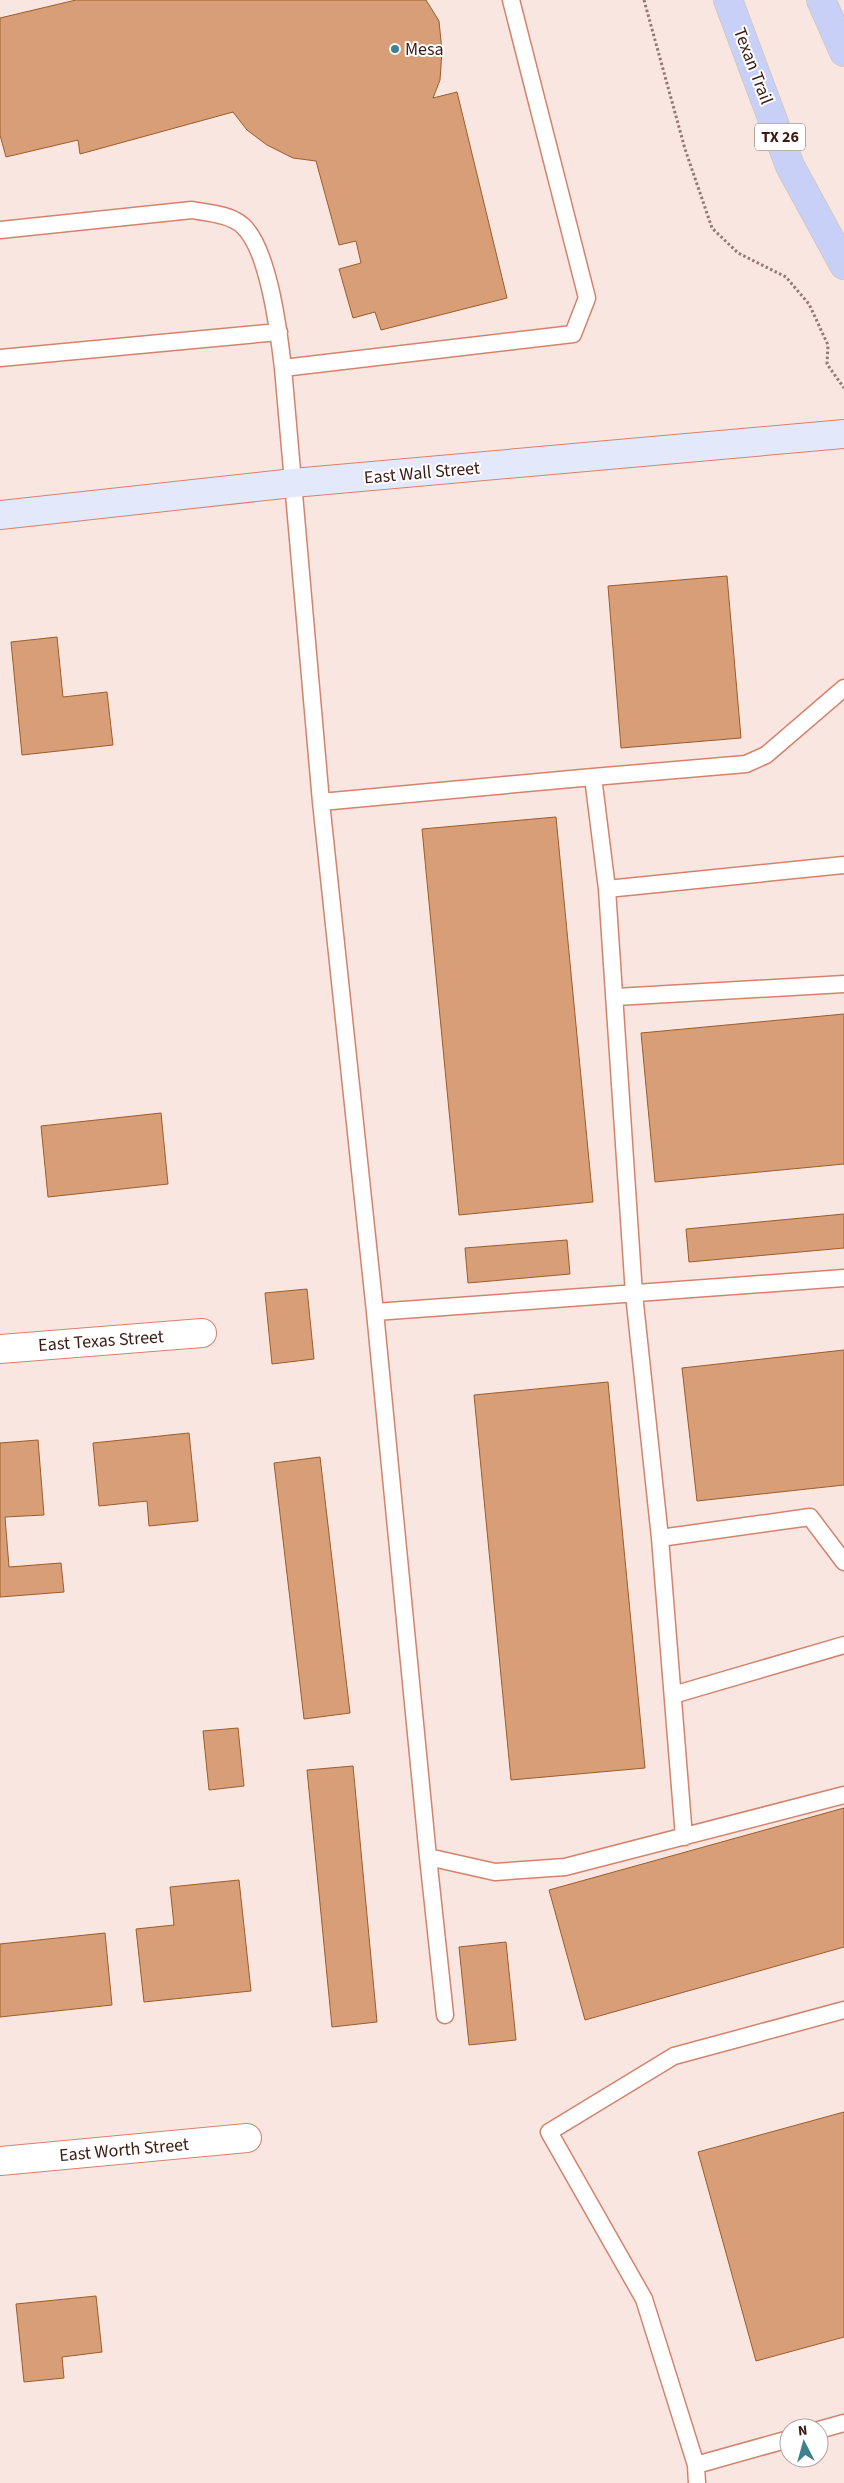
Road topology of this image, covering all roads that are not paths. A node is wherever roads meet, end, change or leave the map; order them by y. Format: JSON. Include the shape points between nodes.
{"nodes":[{"id":1,"x":512,"y":0,"type":"edge"},
{"id":2,"x":728,"y":0,"type":"edge"},
{"id":3,"x":821,"y":0,"type":"edge"},
{"id":4,"x":844,"y":52,"type":"edge"},
{"id":5,"x":0,"y":230,"type":"edge"},
{"id":6,"x":844,"y":265,"type":"edge"},
{"id":7,"x":278,"y":332,"type":"junction"},
{"id":8,"x":0,"y":358,"type":"edge"},
{"id":9,"x":284,"y":368,"type":"junction"},
{"id":10,"x":844,"y":434,"type":"edge"},
{"id":11,"x":293,"y":483,"type":"junction"},
{"id":12,"x":0,"y":515,"type":"edge"},
{"id":13,"x":844,"y":688,"type":"edge"},
{"id":14,"x":593,"y":777,"type":"junction"},
{"id":15,"x":321,"y":802,"type":"junction"},
{"id":16,"x":844,"y":865,"type":"edge"},
{"id":17,"x":607,"y":889,"type":"junction"},
{"id":18,"x":844,"y":984,"type":"edge"},
{"id":19,"x":616,"y":997,"type":"junction"},
{"id":20,"x":844,"y":1278,"type":"edge"},
{"id":21,"x":634,"y":1294,"type":"junction"},
{"id":22,"x":375,"y":1312,"type":"junction"},
{"id":23,"x":202,"y":1333,"type":"dead end"},
{"id":24,"x":0,"y":1349,"type":"edge"},
{"id":25,"x":660,"y":1538,"type":"junction"},
{"id":26,"x":844,"y":1562,"type":"edge"},
{"id":27,"x":844,"y":1645,"type":"edge"},
{"id":28,"x":672,"y":1695,"type":"junction"},
{"id":29,"x":844,"y":1795,"type":"edge"},
{"id":30,"x":684,"y":1837,"type":"junction"},
{"id":31,"x":428,"y":1857,"type":"junction"},
{"id":32,"x":844,"y":2010,"type":"edge"},
{"id":33,"x":445,"y":2015,"type":"dead end"},
{"id":34,"x":247,"y":2138,"type":"dead end"},
{"id":35,"x":0,"y":2161,"type":"edge"},
{"id":36,"x":844,"y":2423,"type":"edge"},
{"id":37,"x":829,"y":2427,"type":"edge"},
{"id":38,"x":779,"y":2442,"type":"edge"},
{"id":39,"x":696,"y":2465,"type":"junction"},
{"id":40,"x":697,"y":2483,"type":"edge"}],
"edges":[{"from":1,"to":9,"type":"lane","via":[[587,298],[573,334]]},
{"from":2,"to":6,"type":"main road","name":"Texan Trail","number":"TX 26","via":[[790,166]]},
{"from":3,"to":4,"type":"main road"},
{"from":5,"to":7,"type":"lane","via":[[192,210],[220,214],[242,225],[255,243],[272,292]]},
{"from":7,"to":8,"type":"lane"},
{"from":7,"to":9,"type":"lane"},
{"from":9,"to":11,"type":"lane"},
{"from":10,"to":11,"type":"street","name":"East Wall Street"},
{"from":11,"to":12,"type":"street","name":"East Wall Street"},
{"from":11,"to":15,"type":"lane"},
{"from":13,"to":14,"type":"lane","via":[[766,755],[746,764]]},
{"from":14,"to":15,"type":"lane"},
{"from":14,"to":17,"type":"lane"},
{"from":15,"to":22,"type":"lane"},
{"from":16,"to":17,"type":"lane"},
{"from":17,"to":19,"type":"lane"},
{"from":18,"to":19,"type":"lane"},
{"from":19,"to":21,"type":"lane"},
{"from":20,"to":21,"type":"lane"},
{"from":21,"to":22,"type":"lane"},
{"from":21,"to":25,"type":"lane"},
{"from":22,"to":31,"type":"lane"},
{"from":23,"to":24,"type":"street","name":"East Texas Street"},
{"from":25,"to":26,"type":"lane","via":[[810,1517]]},
{"from":25,"to":28,"type":"lane"},
{"from":27,"to":28,"type":"lane"},
{"from":28,"to":30,"type":"lane"},
{"from":29,"to":30,"type":"lane"},
{"from":30,"to":31,"type":"lane","via":[[565,1867],[495,1872]]},
{"from":31,"to":33,"type":"lane"},
{"from":32,"to":39,"type":"lane","via":[[674,2056],[549,2132],[644,2299]]},
{"from":34,"to":35,"type":"street","name":"East Worth Street"},
{"from":36,"to":37,"type":"lane"},
{"from":38,"to":39,"type":"lane"},
{"from":39,"to":40,"type":"lane"}]}
